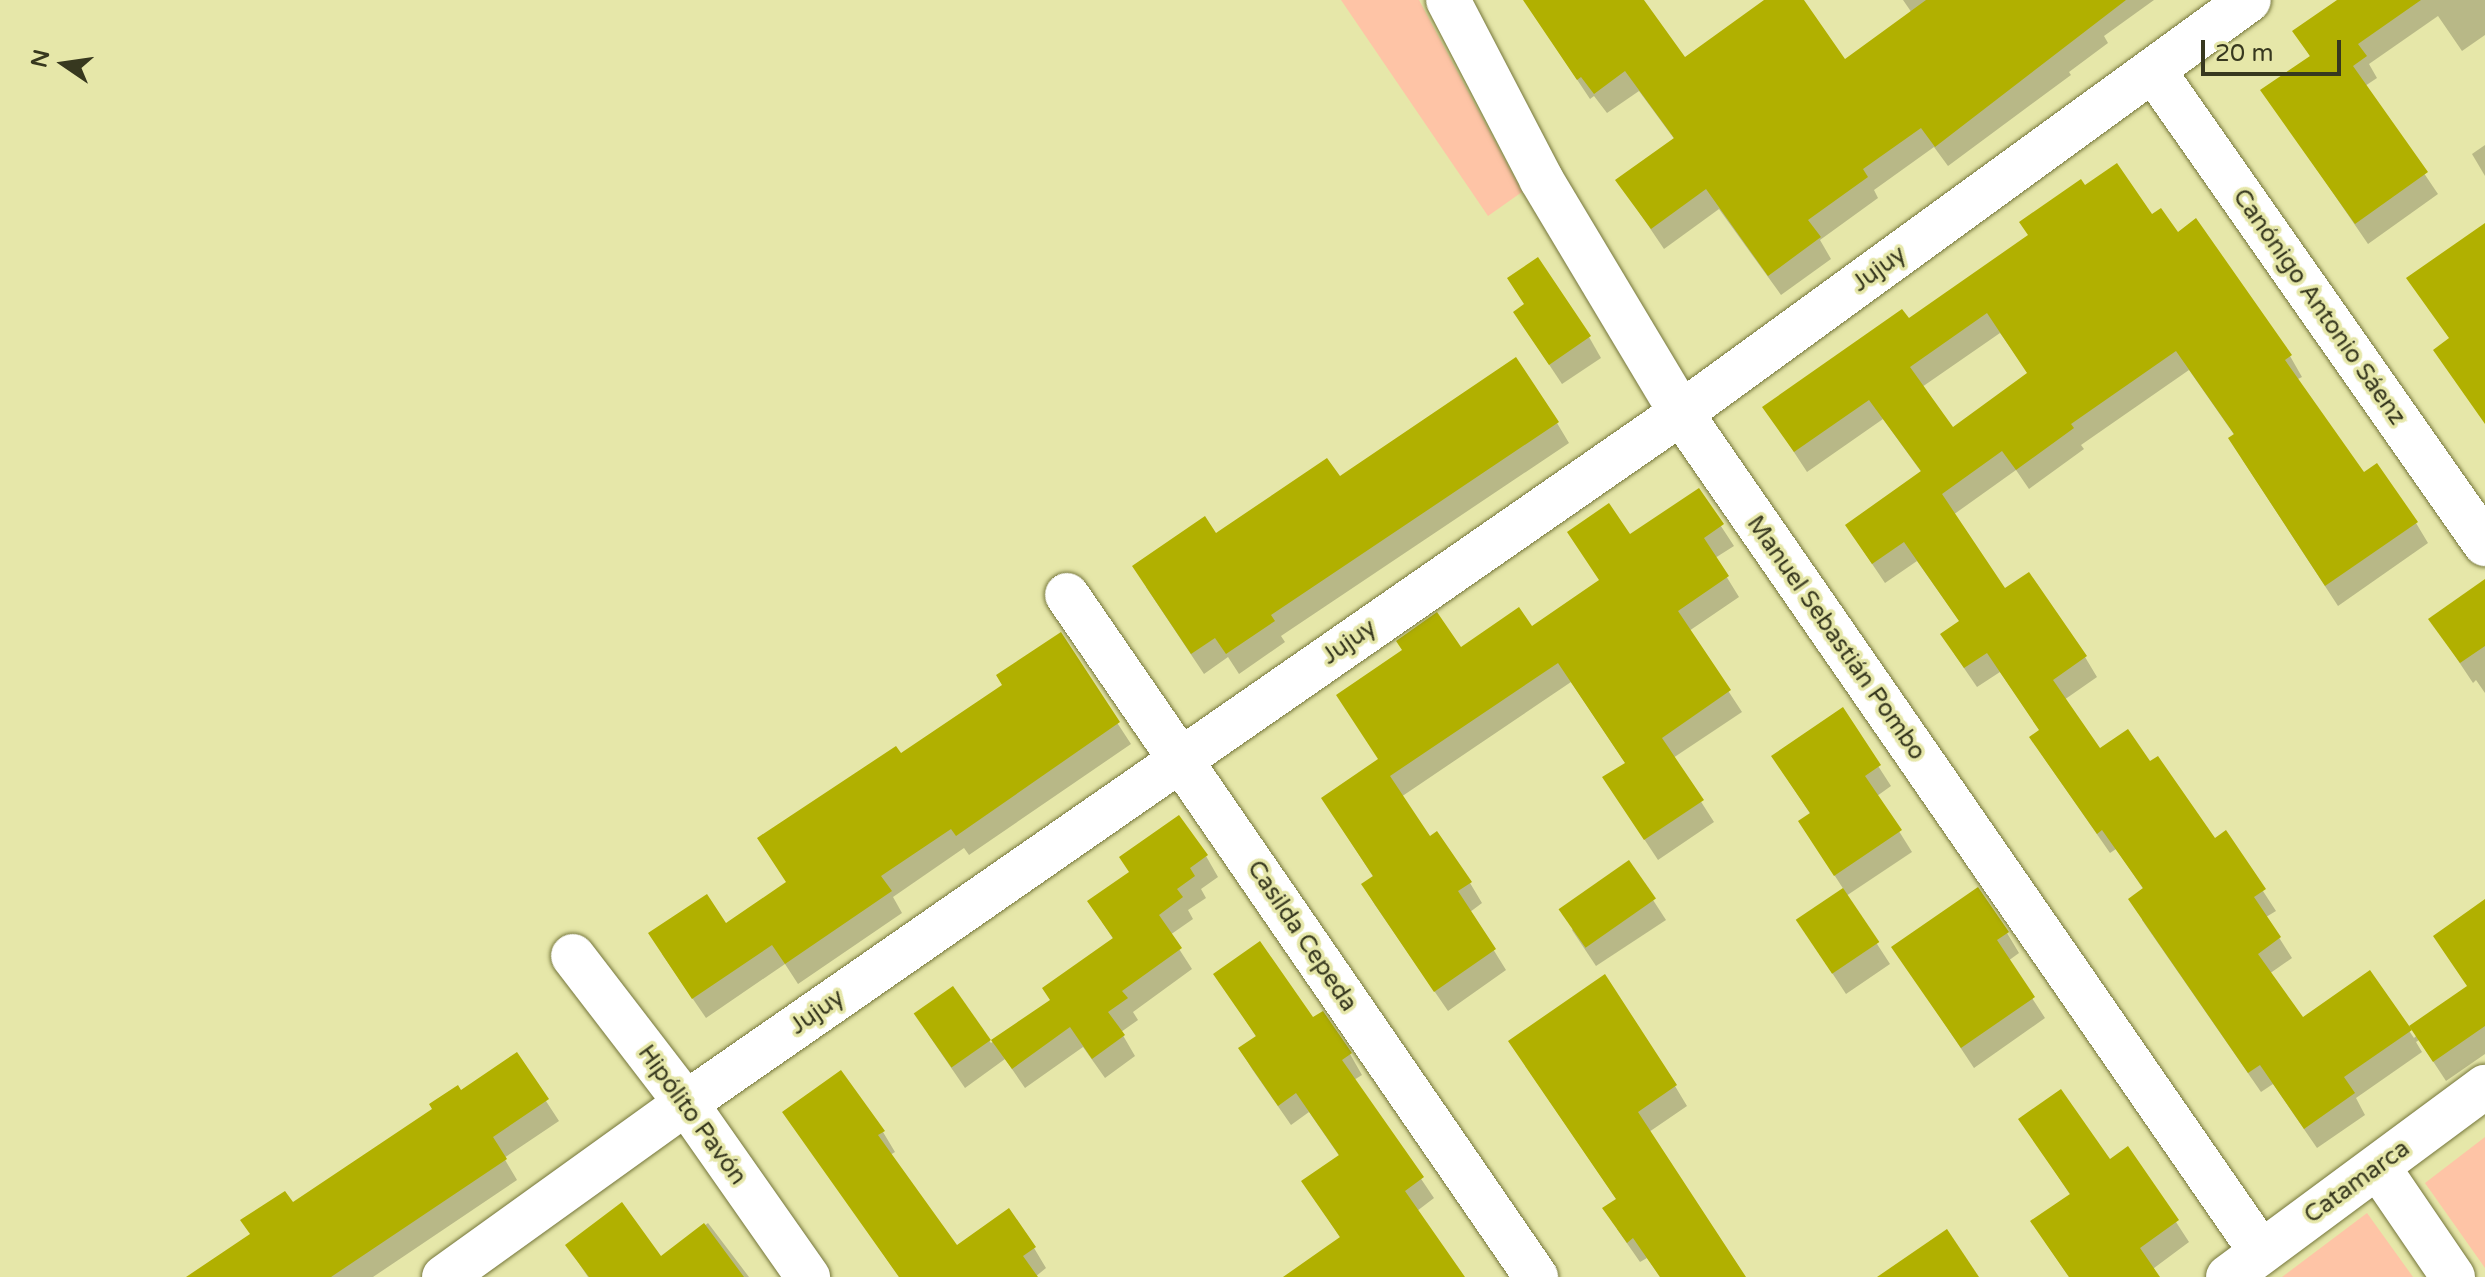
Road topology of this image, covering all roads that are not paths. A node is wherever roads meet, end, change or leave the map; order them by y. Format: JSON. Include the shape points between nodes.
{"nodes":[{"id":1,"x":1448,"y":0,"type":"edge"},
{"id":2,"x":2249,"y":0,"type":"edge"},
{"id":3,"x":2153,"y":70,"type":"junction"},
{"id":4,"x":1681,"y":413,"type":"junction"},
{"id":5,"x":2485,"y":544,"type":"edge"},
{"id":6,"x":1067,"y":595,"type":"dead end"},
{"id":7,"x":1181,"y":758,"type":"junction"},
{"id":8,"x":573,"y":956,"type":"dead end"},
{"id":9,"x":2485,"y":1087,"type":"edge"},
{"id":10,"x":686,"y":1103,"type":"junction"},
{"id":11,"x":2378,"y":1167,"type":"junction"},
{"id":12,"x":2244,"y":1265,"type":"edge"},
{"id":13,"x":444,"y":1277,"type":"edge"},
{"id":14,"x":808,"y":1277,"type":"edge"},
{"id":15,"x":1536,"y":1277,"type":"edge"},
{"id":16,"x":2453,"y":1277,"type":"edge"}],
"edges":[{"from":1,"to":4,"type":"street","name":"Manuel Sebastián Pombo","via":[[1541,179]]},
{"from":2,"to":3,"type":"street","name":"Jujuy"},
{"from":3,"to":4,"type":"street","name":"Jujuy"},
{"from":3,"to":5,"type":"street","name":"Canónigo Antonio Sáenz"},
{"from":4,"to":7,"type":"street","name":"Jujuy"},
{"from":4,"to":12,"type":"street","name":"Manuel Sebastián Pombo"},
{"from":6,"to":7,"type":"street","name":"Casilda Cepeda"},
{"from":7,"to":10,"type":"street","name":"Jujuy"},
{"from":7,"to":15,"type":"street","name":"Casilda Cepeda"},
{"from":8,"to":10,"type":"street","name":"Hipólito Pavón"},
{"from":9,"to":11,"type":"street","name":"Catamarca"},
{"from":10,"to":13,"type":"street","name":"Jujuy"},
{"from":10,"to":14,"type":"street","name":"Hipólito Pavón"},
{"from":11,"to":12,"type":"street","name":"Catamarca"},
{"from":11,"to":16,"type":"street"}]}
